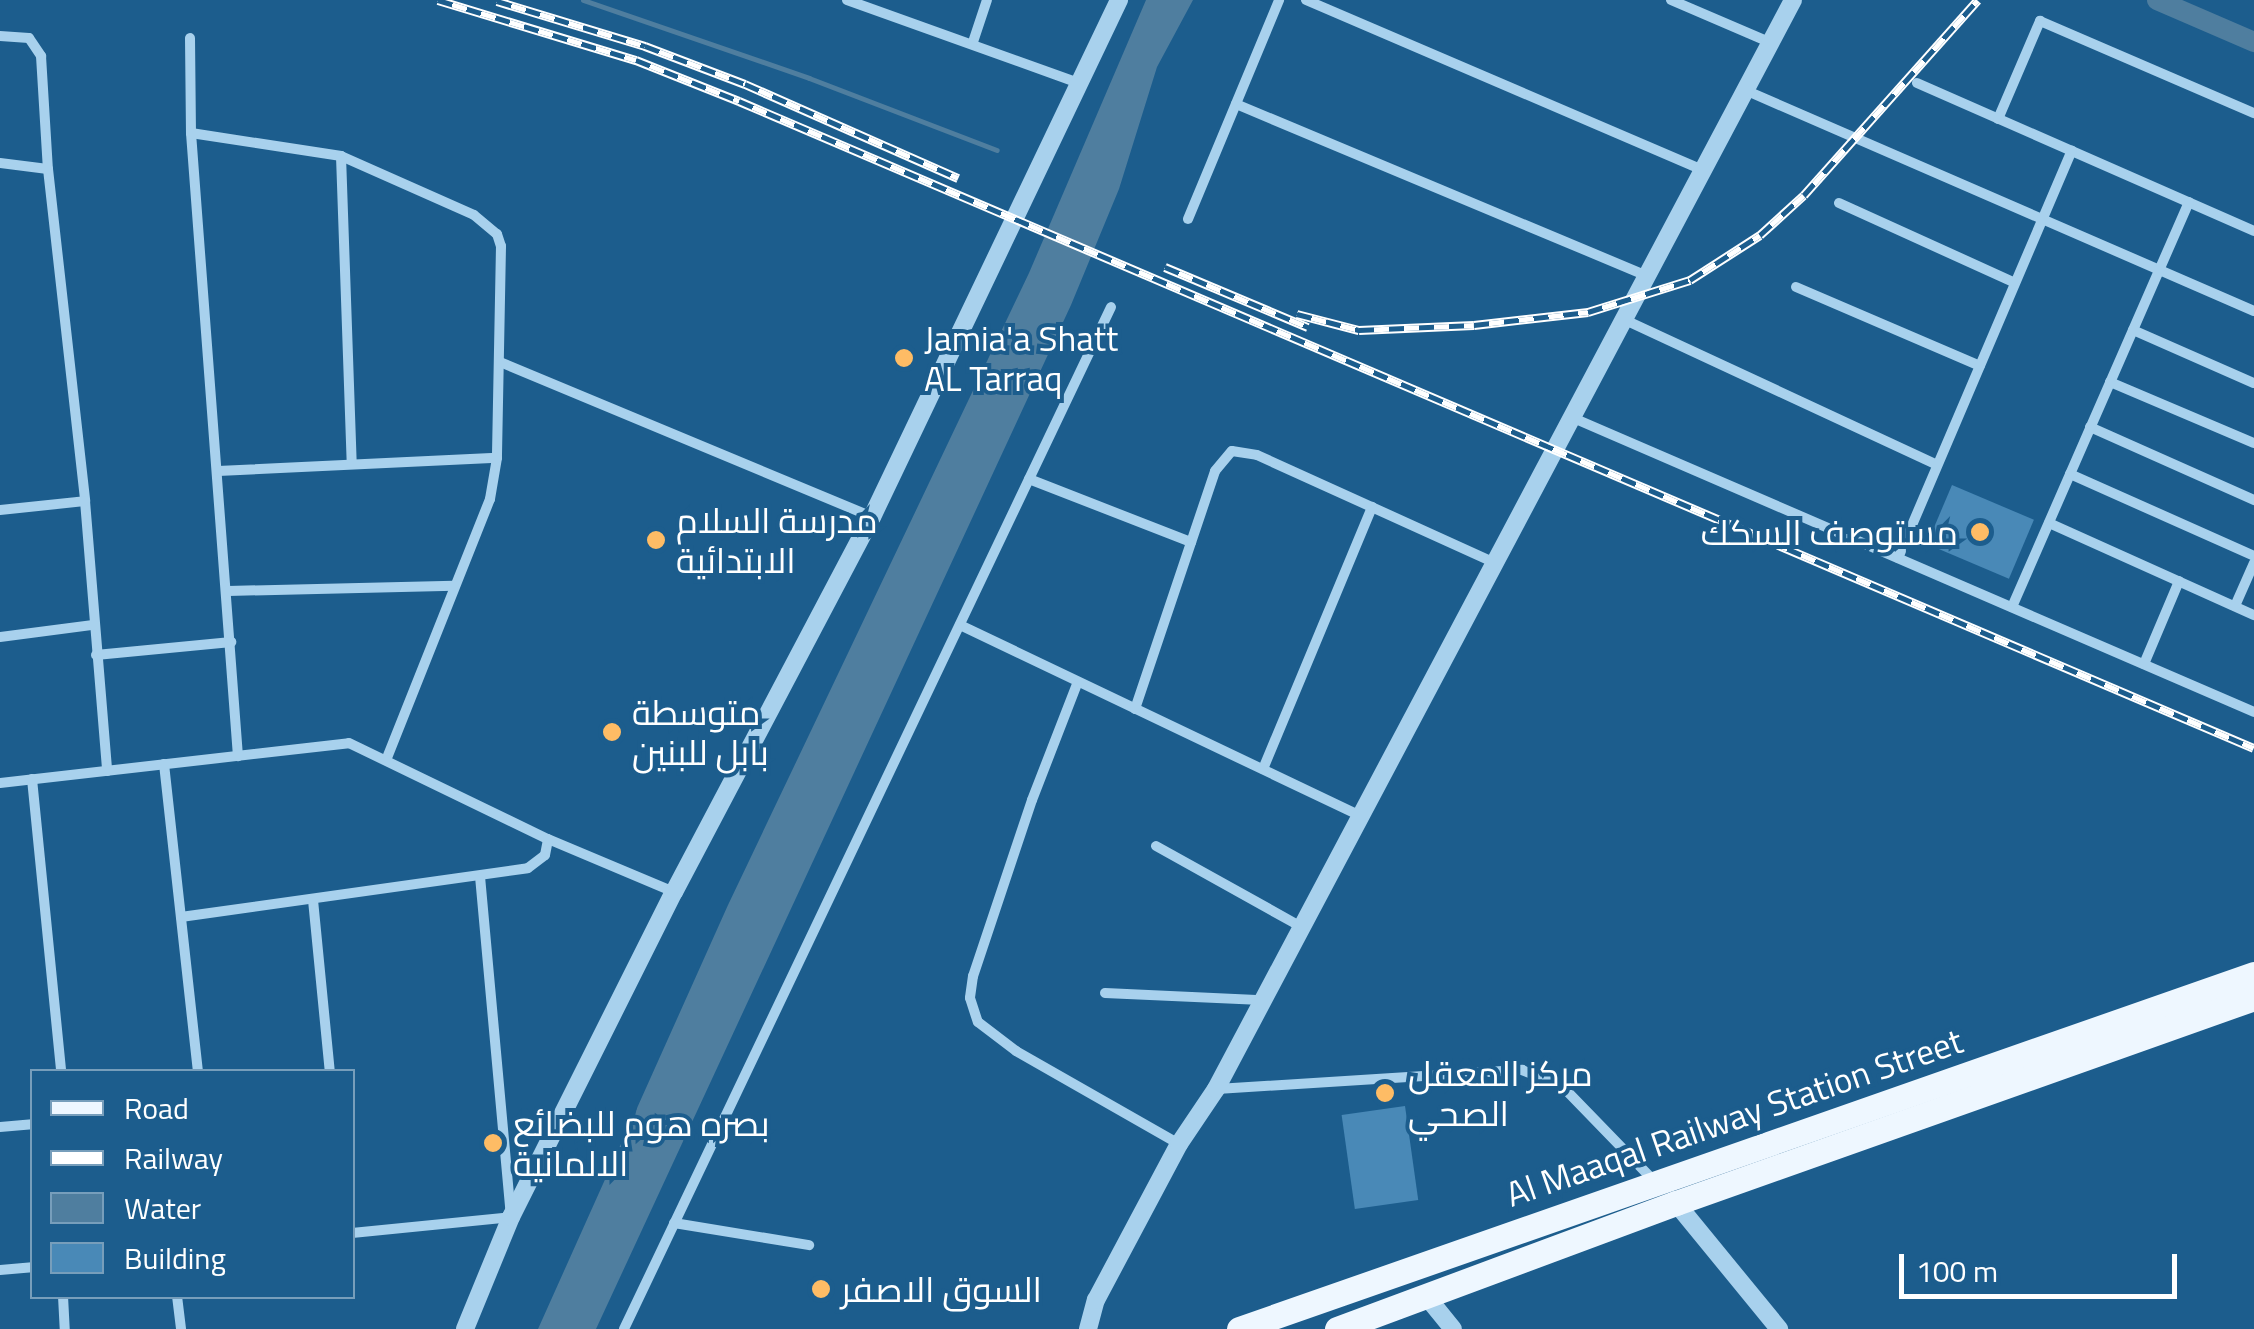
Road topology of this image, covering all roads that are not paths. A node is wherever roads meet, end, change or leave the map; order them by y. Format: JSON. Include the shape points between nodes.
{"nodes":[{"id":1,"x":847,"y":0,"type":"edge"},
{"id":2,"x":986,"y":0,"type":"edge"},
{"id":3,"x":1119,"y":0,"type":"edge"},
{"id":4,"x":1279,"y":0,"type":"edge"},
{"id":5,"x":1306,"y":0,"type":"edge"},
{"id":6,"x":1672,"y":0,"type":"edge"},
{"id":7,"x":1794,"y":0,"type":"edge"},
{"id":8,"x":0,"y":36,"type":"edge"},
{"id":9,"x":190,"y":38,"type":"dead end"},
{"id":10,"x":972,"y":42,"type":"junction"},
{"id":11,"x":1770,"y":42,"type":"junction"},
{"id":12,"x":1080,"y":83,"type":"junction"},
{"id":13,"x":1917,"y":84,"type":"dead end"},
{"id":14,"x":1745,"y":90,"type":"junction"},
{"id":15,"x":1236,"y":104,"type":"junction"},
{"id":16,"x":2254,"y":113,"type":"edge"},
{"id":17,"x":1998,"y":119,"type":"junction"},
{"id":18,"x":190,"y":133,"type":"junction"},
{"id":19,"x":2072,"y":151,"type":"junction"},
{"id":20,"x":341,"y":156,"type":"junction"},
{"id":21,"x":0,"y":163,"type":"edge"},
{"id":22,"x":48,"y":169,"type":"junction"},
{"id":23,"x":1701,"y":169,"type":"junction"},
{"id":24,"x":2189,"y":202,"type":"junction"},
{"id":25,"x":1839,"y":204,"type":"dead end"},
{"id":26,"x":2042,"y":219,"type":"junction"},
{"id":27,"x":1188,"y":220,"type":"dead end"},
{"id":28,"x":2254,"y":231,"type":"edge"},
{"id":29,"x":2159,"y":270,"type":"junction"},
{"id":30,"x":1644,"y":274,"type":"junction"},
{"id":31,"x":2015,"y":283,"type":"junction"},
{"id":32,"x":1796,"y":287,"type":"dead end"},
{"id":33,"x":1111,"y":306,"type":"dead end"},
{"id":34,"x":2254,"y":311,"type":"edge"},
{"id":35,"x":1623,"y":319,"type":"junction"},
{"id":36,"x":2133,"y":330,"type":"junction"},
{"id":37,"x":500,"y":362,"type":"junction"},
{"id":38,"x":1980,"y":366,"type":"junction"},
{"id":39,"x":2110,"y":382,"type":"junction"},
{"id":40,"x":2254,"y":383,"type":"edge"},
{"id":41,"x":1571,"y":417,"type":"junction"},
{"id":42,"x":2090,"y":427,"type":"junction"},
{"id":43,"x":2254,"y":444,"type":"edge"},
{"id":44,"x":497,"y":458,"type":"junction"},
{"id":45,"x":352,"y":464,"type":"junction"},
{"id":46,"x":1937,"y":465,"type":"junction"},
{"id":47,"x":218,"y":471,"type":"junction"},
{"id":48,"x":2070,"y":474,"type":"junction"},
{"id":49,"x":1029,"y":479,"type":"junction"},
{"id":50,"x":2254,"y":500,"type":"edge"},
{"id":51,"x":85,"y":501,"type":"junction"},
{"id":52,"x":1372,"y":507,"type":"junction"},
{"id":53,"x":0,"y":510,"type":"edge"},
{"id":54,"x":872,"y":517,"type":"junction"},
{"id":55,"x":2048,"y":523,"type":"junction"},
{"id":56,"x":1191,"y":542,"type":"junction"},
{"id":57,"x":1898,"y":558,"type":"junction"},
{"id":58,"x":2254,"y":560,"type":"edge"},
{"id":59,"x":1493,"y":562,"type":"junction"},
{"id":60,"x":2179,"y":581,"type":"junction"},
{"id":61,"x":454,"y":586,"type":"junction"},
{"id":62,"x":228,"y":591,"type":"junction"},
{"id":63,"x":2236,"y":606,"type":"junction"},
{"id":64,"x":2012,"y":607,"type":"junction"},
{"id":65,"x":2254,"y":615,"type":"edge"},
{"id":66,"x":93,"y":625,"type":"junction"},
{"id":67,"x":960,"y":625,"type":"junction"},
{"id":68,"x":0,"y":637,"type":"edge"},
{"id":69,"x":231,"y":642,"type":"junction"},
{"id":70,"x":96,"y":654,"type":"junction"},
{"id":71,"x":2144,"y":664,"type":"junction"},
{"id":72,"x":1077,"y":684,"type":"junction"},
{"id":73,"x":1135,"y":708,"type":"junction"},
{"id":74,"x":2254,"y":712,"type":"edge"},
{"id":75,"x":238,"y":756,"type":"junction"},
{"id":76,"x":386,"y":760,"type":"junction"},
{"id":77,"x":164,"y":764,"type":"junction"},
{"id":78,"x":1264,"y":769,"type":"junction"},
{"id":79,"x":107,"y":771,"type":"junction"},
{"id":80,"x":32,"y":779,"type":"junction"},
{"id":81,"x":0,"y":783,"type":"edge"},
{"id":82,"x":1358,"y":815,"type":"junction"},
{"id":83,"x":548,"y":839,"type":"junction"},
{"id":84,"x":1156,"y":846,"type":"dead end"},
{"id":85,"x":480,"y":878,"type":"junction"},
{"id":86,"x":674,"y":892,"type":"junction"},
{"id":87,"x":313,"y":900,"type":"junction"},
{"id":88,"x":181,"y":917,"type":"junction"},
{"id":89,"x":1300,"y":926,"type":"junction"},
{"id":90,"x":2254,"y":974,"type":"edge"},
{"id":91,"x":1105,"y":992,"type":"dead end"},
{"id":92,"x":2254,"y":998,"type":"edge"},
{"id":93,"x":1262,"y":1000,"type":"junction"},
{"id":94,"x":61,"y":1069,"type":"edge"},
{"id":95,"x":198,"y":1069,"type":"edge"},
{"id":96,"x":330,"y":1069,"type":"edge"},
{"id":97,"x":1216,"y":1089,"type":"junction"},
{"id":98,"x":30,"y":1124,"type":"edge"},
{"id":99,"x":0,"y":1127,"type":"edge"},
{"id":100,"x":1179,"y":1144,"type":"junction"},
{"id":101,"x":1654,"y":1182,"type":"junction"},
{"id":102,"x":1676,"y":1203,"type":"junction"},
{"id":103,"x":511,"y":1217,"type":"junction"},
{"id":104,"x":674,"y":1223,"type":"junction"},
{"id":105,"x":355,"y":1233,"type":"edge"},
{"id":106,"x":808,"y":1245,"type":"dead end"},
{"id":107,"x":30,"y":1267,"type":"edge"},
{"id":108,"x":0,"y":1270,"type":"edge"},
{"id":109,"x":1427,"y":1297,"type":"junction"},
{"id":110,"x":63,"y":1299,"type":"edge"},
{"id":111,"x":178,"y":1299,"type":"edge"},
{"id":112,"x":65,"y":1329,"type":"edge"},
{"id":113,"x":181,"y":1329,"type":"edge"},
{"id":114,"x":466,"y":1329,"type":"edge"},
{"id":115,"x":624,"y":1329,"type":"edge"},
{"id":116,"x":1088,"y":1329,"type":"edge"},
{"id":117,"x":1239,"y":1329,"type":"edge"},
{"id":118,"x":1337,"y":1329,"type":"edge"},
{"id":119,"x":1453,"y":1329,"type":"edge"},
{"id":120,"x":1779,"y":1329,"type":"edge"}],
"edges":[{"from":1,"to":10,"type":"street"},
{"from":2,"to":10,"type":"street"},
{"from":3,"to":12,"type":"street"},
{"from":4,"to":15,"type":"street"},
{"from":5,"to":23,"type":"street"},
{"from":6,"to":11,"type":"street"},
{"from":7,"to":11,"type":"street"},
{"from":8,"to":22,"type":"street","via":[[29,38],[40,48]]},
{"from":9,"to":18,"type":"street"},
{"from":10,"to":12,"type":"street"},
{"from":11,"to":14,"type":"street"},
{"from":12,"to":54,"type":"street"},
{"from":13,"to":17,"type":"street"},
{"from":14,"to":23,"type":"street"},
{"from":14,"to":26,"type":"street"},
{"from":15,"to":27,"type":"street"},
{"from":15,"to":30,"type":"street"},
{"from":16,"to":17,"type":"street","via":[[2040,21]]},
{"from":17,"to":19,"type":"street"},
{"from":18,"to":20,"type":"street"},
{"from":18,"to":47,"type":"street"},
{"from":19,"to":24,"type":"street"},
{"from":19,"to":26,"type":"street"},
{"from":20,"to":37,"type":"street","via":[[474,215],[496,234],[502,246]]},
{"from":20,"to":45,"type":"street"},
{"from":21,"to":22,"type":"street"},
{"from":22,"to":51,"type":"street"},
{"from":23,"to":30,"type":"street"},
{"from":24,"to":28,"type":"street"},
{"from":24,"to":29,"type":"street"},
{"from":25,"to":31,"type":"street"},
{"from":26,"to":29,"type":"street"},
{"from":26,"to":31,"type":"street"},
{"from":29,"to":34,"type":"street"},
{"from":29,"to":36,"type":"street"},
{"from":30,"to":35,"type":"street"},
{"from":31,"to":38,"type":"street"},
{"from":32,"to":38,"type":"street"},
{"from":33,"to":49,"type":"street"},
{"from":35,"to":41,"type":"street"},
{"from":35,"to":46,"type":"street"},
{"from":36,"to":39,"type":"street"},
{"from":36,"to":40,"type":"street"},
{"from":37,"to":44,"type":"street"},
{"from":37,"to":54,"type":"street"},
{"from":38,"to":46,"type":"street"},
{"from":39,"to":42,"type":"street"},
{"from":39,"to":43,"type":"street"},
{"from":41,"to":57,"type":"street"},
{"from":41,"to":59,"type":"street"},
{"from":42,"to":48,"type":"street"},
{"from":42,"to":50,"type":"street"},
{"from":44,"to":45,"type":"street"},
{"from":44,"to":61,"type":"street","via":[[481,528]]},
{"from":45,"to":47,"type":"street"},
{"from":46,"to":57,"type":"street"},
{"from":47,"to":62,"type":"street"},
{"from":48,"to":55,"type":"street"},
{"from":48,"to":58,"type":"street"},
{"from":49,"to":56,"type":"street"},
{"from":49,"to":67,"type":"street"},
{"from":51,"to":53,"type":"street"},
{"from":51,"to":66,"type":"street"},
{"from":52,"to":56,"type":"street","via":[[1245,450],[1232,451],[1215,471]]},
{"from":52,"to":59,"type":"street"},
{"from":52,"to":78,"type":"street"},
{"from":54,"to":86,"type":"street"},
{"from":55,"to":60,"type":"street"},
{"from":55,"to":64,"type":"street"},
{"from":56,"to":73,"type":"street"},
{"from":57,"to":64,"type":"street"},
{"from":58,"to":63,"type":"street"},
{"from":59,"to":82,"type":"street"},
{"from":60,"to":63,"type":"street"},
{"from":60,"to":71,"type":"street"},
{"from":61,"to":62,"type":"street"},
{"from":61,"to":76,"type":"street"},
{"from":62,"to":69,"type":"street"},
{"from":63,"to":65,"type":"street"},
{"from":64,"to":71,"type":"street"},
{"from":66,"to":68,"type":"street"},
{"from":66,"to":70,"type":"street"},
{"from":67,"to":72,"type":"street"},
{"from":67,"to":104,"type":"street"},
{"from":69,"to":70,"type":"street"},
{"from":69,"to":75,"type":"street"},
{"from":70,"to":79,"type":"street"},
{"from":71,"to":74,"type":"street"},
{"from":72,"to":73,"type":"street"},
{"from":72,"to":100,"type":"street","via":[[972,976],[970,998],[978,1022],[1016,1051]]},
{"from":73,"to":78,"type":"street"},
{"from":75,"to":76,"type":"street","via":[[349,742]]},
{"from":75,"to":77,"type":"street"},
{"from":76,"to":83,"type":"street"},
{"from":77,"to":79,"type":"street"},
{"from":77,"to":88,"type":"street"},
{"from":78,"to":82,"type":"street"},
{"from":79,"to":80,"type":"street"},
{"from":80,"to":81,"type":"street"},
{"from":80,"to":94,"type":"street"},
{"from":82,"to":89,"type":"street"},
{"from":83,"to":85,"type":"street","via":[[546,855],[528,868]]},
{"from":83,"to":86,"type":"street"},
{"from":84,"to":89,"type":"street"},
{"from":85,"to":87,"type":"street"},
{"from":85,"to":103,"type":"street"},
{"from":86,"to":103,"type":"street"},
{"from":87,"to":88,"type":"street"},
{"from":87,"to":96,"type":"street"},
{"from":88,"to":95,"type":"street"},
{"from":89,"to":93,"type":"street"},
{"from":90,"to":101,"type":"main road","name":"Al Maaqal Railway Station Street"},
{"from":91,"to":93,"type":"street"},
{"from":92,"to":102,"type":"main road","name":"Al Maaqal Railway Station Street"},
{"from":93,"to":97,"type":"street"},
{"from":97,"to":100,"type":"street"},
{"from":97,"to":101,"type":"street","via":[[1522,1070],[1562,1086]]},
{"from":98,"to":99,"type":"street"},
{"from":100,"to":116,"type":"street","via":[[1096,1300]]},
{"from":101,"to":117,"type":"main road","name":"Al Maaqal Railway Station Street"},
{"from":102,"to":109,"type":"main road","name":"Al Maaqal Railway Station Street"},
{"from":102,"to":120,"type":"street"},
{"from":103,"to":105,"type":"street"},
{"from":103,"to":114,"type":"street"},
{"from":104,"to":106,"type":"street"},
{"from":104,"to":115,"type":"street"},
{"from":107,"to":108,"type":"street"},
{"from":109,"to":118,"type":"main road","name":"Al Maaqal Railway Station Street"},
{"from":109,"to":119,"type":"street"},
{"from":110,"to":112,"type":"street"},
{"from":111,"to":113,"type":"street"}]}
